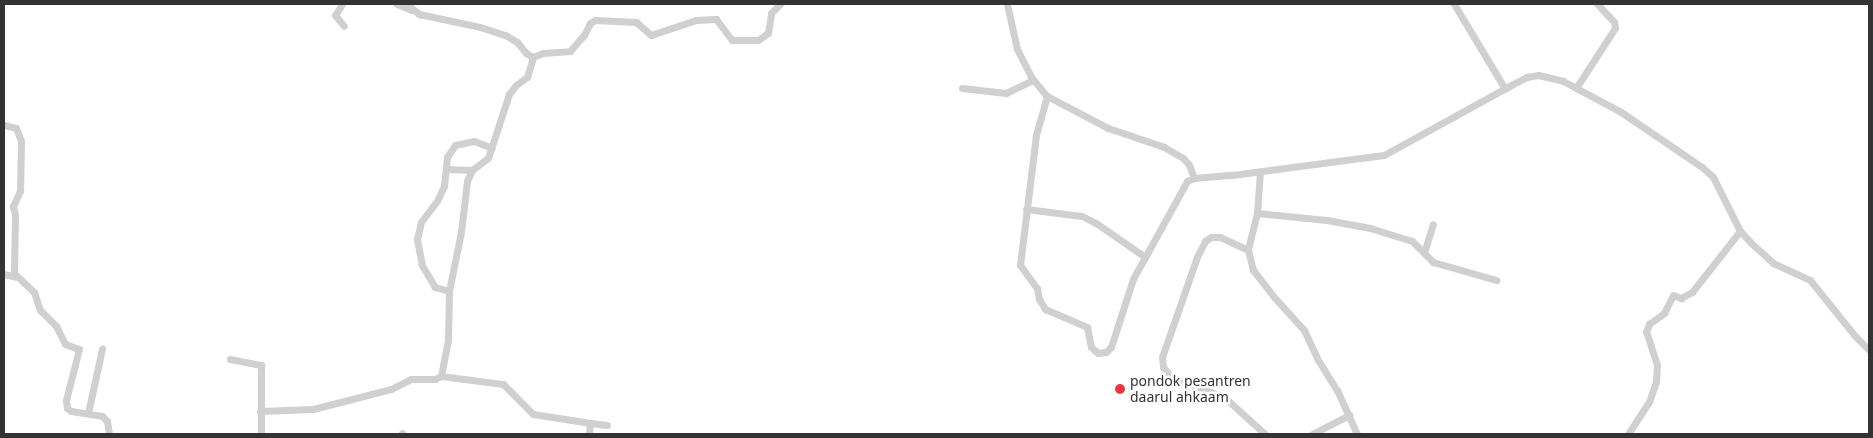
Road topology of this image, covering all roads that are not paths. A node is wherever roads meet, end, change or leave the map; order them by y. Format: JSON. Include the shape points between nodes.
{"nodes":[{"id":1,"x":342,"y":4,"type":"edge"},
{"id":2,"x":398,"y":4,"type":"edge"},
{"id":3,"x":780,"y":4,"type":"edge"},
{"id":4,"x":1007,"y":4,"type":"edge"},
{"id":5,"x":1454,"y":4,"type":"edge"},
{"id":6,"x":1597,"y":4,"type":"edge"},
{"id":7,"x":409,"y":7,"type":"edge"},
{"id":8,"x":344,"y":26,"type":"dead end"},
{"id":9,"x":533,"y":57,"type":"junction"},
{"id":10,"x":1033,"y":80,"type":"junction"},
{"id":11,"x":962,"y":88,"type":"dead end"},
{"id":12,"x":1576,"y":88,"type":"junction"},
{"id":13,"x":1505,"y":89,"type":"junction"},
{"id":14,"x":1047,"y":96,"type":"junction"},
{"id":15,"x":4,"y":125,"type":"edge"},
{"id":16,"x":492,"y":148,"type":"junction"},
{"id":17,"x":446,"y":169,"type":"junction"},
{"id":18,"x":472,"y":170,"type":"junction"},
{"id":19,"x":1260,"y":172,"type":"junction"},
{"id":20,"x":1194,"y":178,"type":"junction"},
{"id":21,"x":1026,"y":209,"type":"junction"},
{"id":22,"x":1257,"y":214,"type":"junction"},
{"id":23,"x":1433,"y":224,"type":"dead end"},
{"id":24,"x":1740,"y":231,"type":"junction"},
{"id":25,"x":1248,"y":250,"type":"junction"},
{"id":26,"x":1424,"y":253,"type":"junction"},
{"id":27,"x":1145,"y":257,"type":"junction"},
{"id":28,"x":4,"y":274,"type":"edge"},
{"id":29,"x":16,"y":277,"type":"junction"},
{"id":30,"x":1496,"y":280,"type":"dead end"},
{"id":31,"x":449,"y":291,"type":"junction"},
{"id":32,"x":102,"y":350,"type":"dead end"},
{"id":33,"x":1869,"y":350,"type":"edge"},
{"id":34,"x":230,"y":359,"type":"dead end"},
{"id":35,"x":441,"y":376,"type":"junction"},
{"id":36,"x":260,"y":411,"type":"junction"},
{"id":37,"x":88,"y":413,"type":"junction"},
{"id":38,"x":1349,"y":415,"type":"junction"},
{"id":39,"x":590,"y":423,"type":"junction"},
{"id":40,"x":608,"y":425,"type":"dead end"},
{"id":41,"x":109,"y":434,"type":"edge"},
{"id":42,"x":261,"y":434,"type":"edge"},
{"id":43,"x":589,"y":434,"type":"edge"},
{"id":44,"x":1264,"y":434,"type":"edge"},
{"id":45,"x":1312,"y":434,"type":"edge"},
{"id":46,"x":1357,"y":434,"type":"edge"},
{"id":47,"x":1628,"y":434,"type":"edge"}],
"edges":[{"from":1,"to":8,"type":"street","via":[[335,15]]},
{"from":2,"to":7,"type":"street"},
{"from":3,"to":9,"type":"street","via":[[771,13],[768,33],[758,40],[732,40],[716,19],[696,20],[651,35],[636,22],[595,20],[570,51]]},
{"from":4,"to":10,"type":"street","via":[[1017,49]]},
{"from":5,"to":13,"type":"street"},
{"from":6,"to":12,"type":"street","via":[[1614,22],[1615,28]]},
{"from":7,"to":9,"type":"street","via":[[419,14],[507,36]]},
{"from":9,"to":16,"type":"street","via":[[527,77],[510,94]]},
{"from":10,"to":11,"type":"street","via":[[1006,94]]},
{"from":10,"to":14,"type":"street"},
{"from":12,"to":13,"type":"street","via":[[1557,78],[1538,76],[1527,77]]},
{"from":12,"to":24,"type":"street","via":[[1634,119],[1702,167],[1713,177]]},
{"from":13,"to":19,"type":"street","via":[[1384,154]]},
{"from":14,"to":20,"type":"street","via":[[1108,128],[1164,147],[1183,158]]},
{"from":14,"to":21,"type":"street","via":[[1036,135]]},
{"from":15,"to":29,"type":"street","via":[[16,128],[21,142],[20,192],[13,206]]},
{"from":16,"to":17,"type":"street","via":[[474,142],[455,145],[447,157]]},
{"from":16,"to":18,"type":"street","via":[[487,161]]},
{"from":17,"to":18,"type":"street"},
{"from":17,"to":31,"type":"street","via":[[444,186],[421,222],[417,239],[419,257],[429,281],[435,287]]},
{"from":18,"to":31,"type":"street","via":[[466,181],[461,232]]},
{"from":19,"to":20,"type":"street"},
{"from":19,"to":22,"type":"street"},
{"from":20,"to":27,"type":"street","via":[[1183,185]]},
{"from":21,"to":27,"type":"street","via":[[1082,216],[1096,222]]},
{"from":21,"to":27,"type":"street","via":[[1019,261],[1021,268],[1034,283],[1045,309],[1087,327],[1091,347],[1098,353],[1111,347],[1126,296]]},
{"from":22,"to":25,"type":"street"},
{"from":22,"to":26,"type":"street","via":[[1327,220],[1370,228],[1410,240]]},
{"from":23,"to":26,"type":"street"},
{"from":24,"to":33,"type":"street","via":[[1772,262],[1810,280]]},
{"from":24,"to":47,"type":"street","via":[[1692,292],[1682,298],[1673,295],[1664,313],[1649,324],[1646,332],[1657,366],[1656,382],[1649,402]]},
{"from":25,"to":38,"type":"street","via":[[1253,270],[1304,330]]},
{"from":25,"to":44,"type":"street","via":[[1220,236],[1211,236],[1205,241],[1162,357],[1163,367],[1170,376],[1224,398]]},
{"from":26,"to":30,"type":"street","via":[[1433,262]]},
{"from":28,"to":29,"type":"street"},
{"from":29,"to":37,"type":"street","via":[[34,292],[40,310],[56,326],[65,344],[79,349],[66,404],[71,411]]},
{"from":31,"to":35,"type":"street","via":[[448,339]]},
{"from":32,"to":37,"type":"street"},
{"from":34,"to":36,"type":"street","via":[[261,365]]},
{"from":35,"to":36,"type":"street","via":[[411,379],[384,391],[313,408]]},
{"from":35,"to":39,"type":"street","via":[[503,384],[533,414]]},
{"from":36,"to":42,"type":"street"},
{"from":37,"to":41,"type":"street","via":[[104,418]]},
{"from":38,"to":45,"type":"street"},
{"from":38,"to":46,"type":"street"},
{"from":39,"to":40,"type":"street"},
{"from":39,"to":43,"type":"street"}]}
